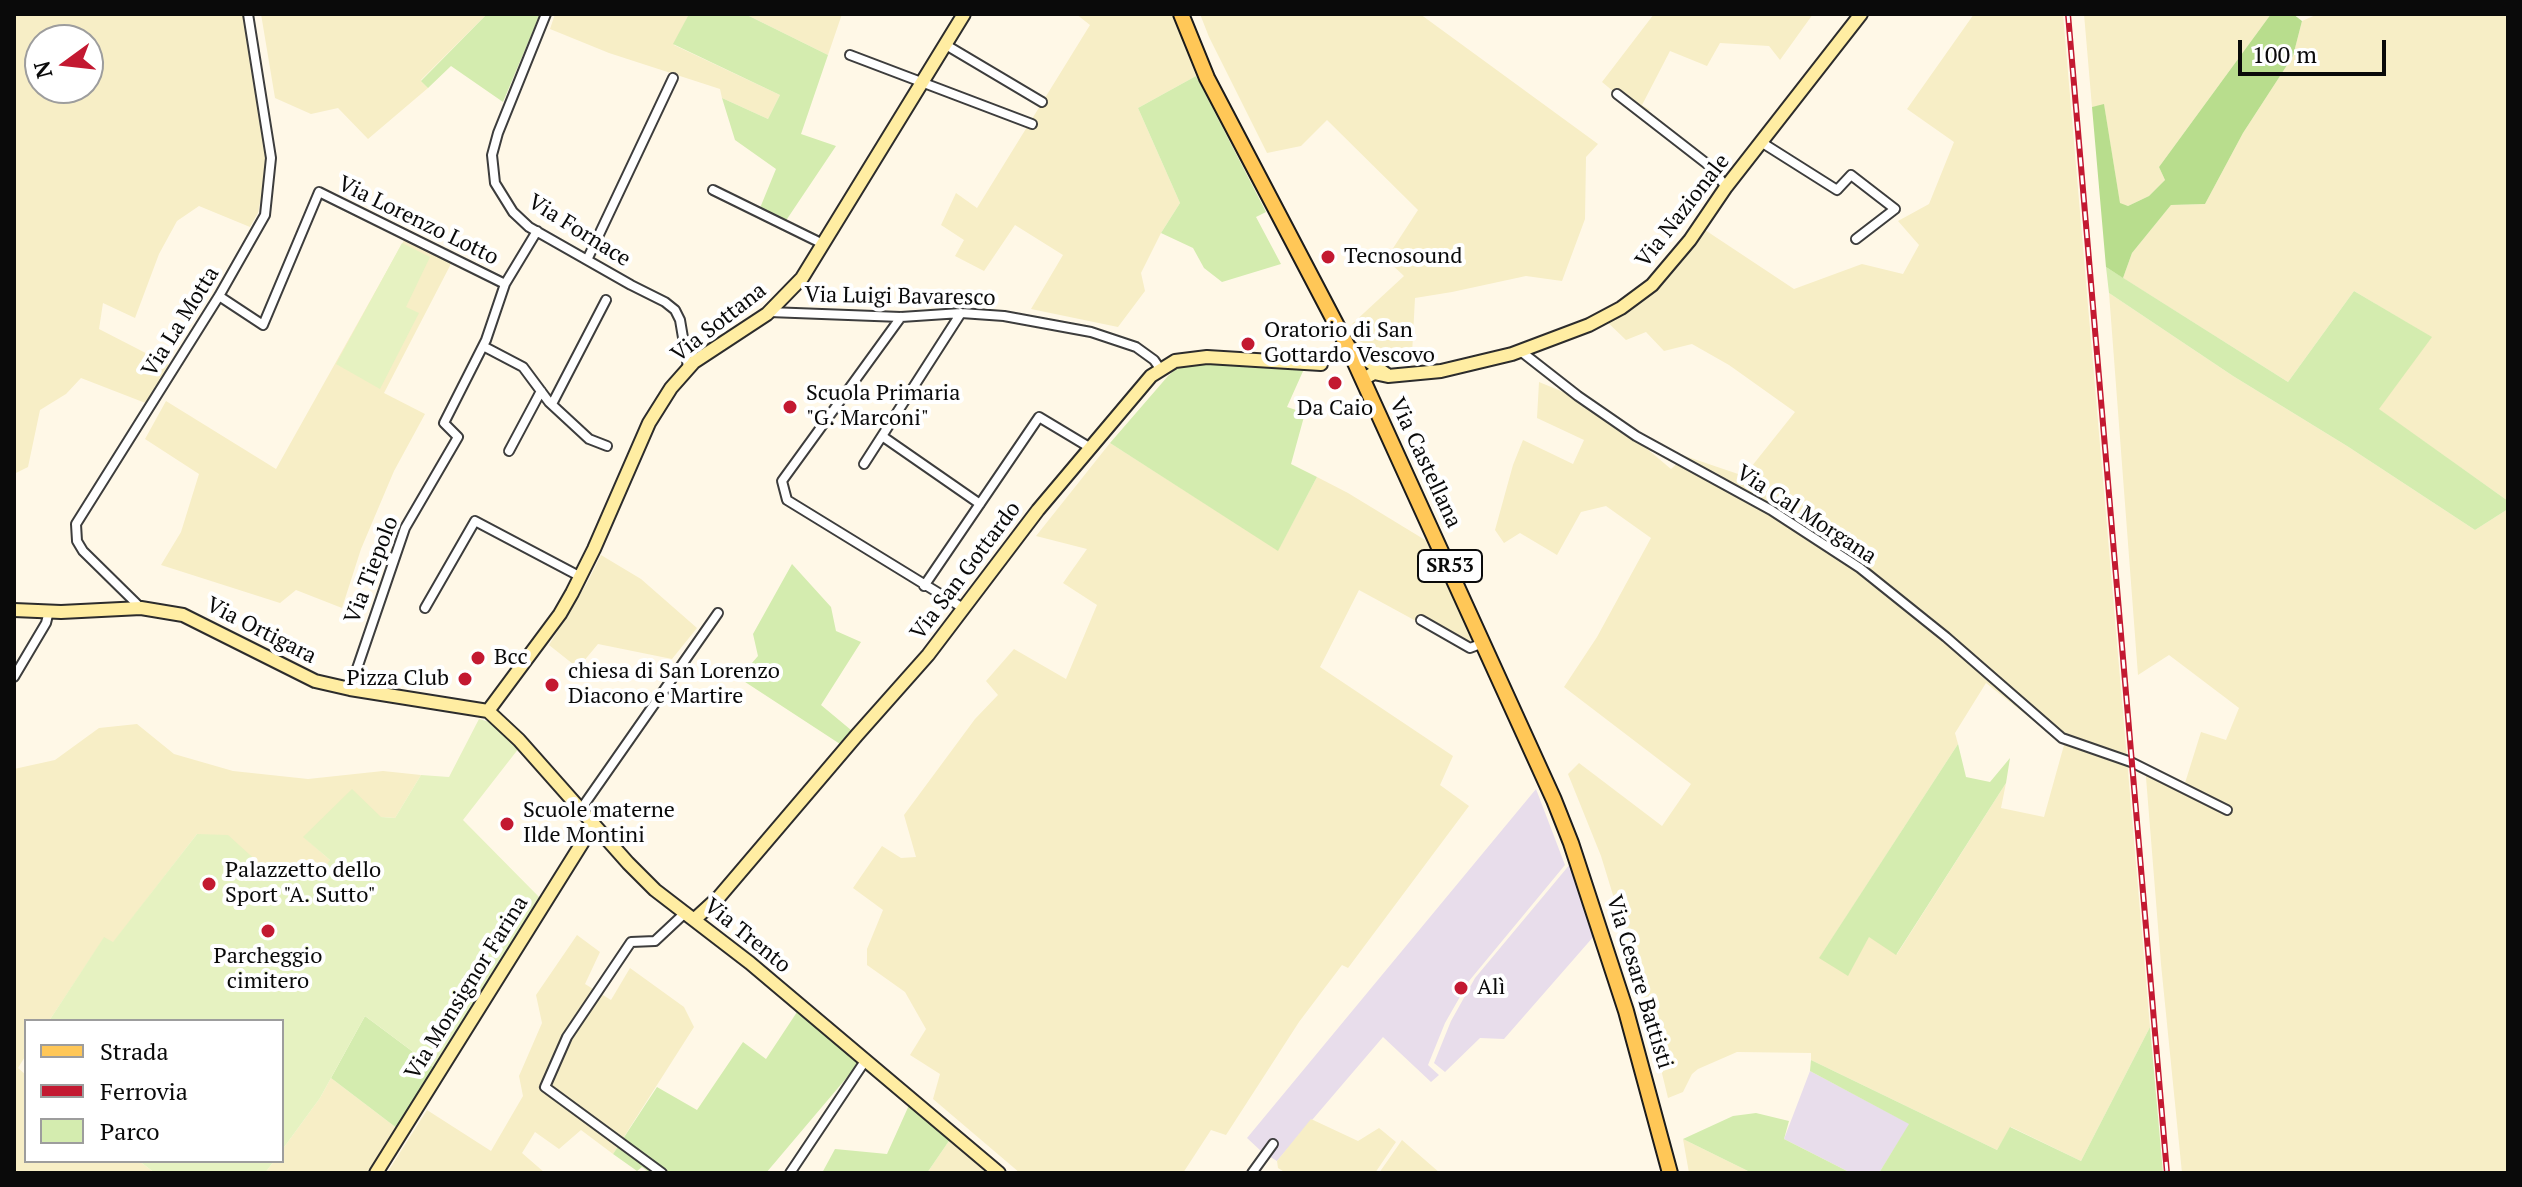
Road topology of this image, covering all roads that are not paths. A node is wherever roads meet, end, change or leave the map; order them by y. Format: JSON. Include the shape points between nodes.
{"nodes":[{"id":1,"x":248,"y":14,"type":"edge"},
{"id":2,"x":546,"y":14,"type":"edge"},
{"id":3,"x":964,"y":14,"type":"edge"},
{"id":4,"x":1181,"y":14,"type":"edge"},
{"id":5,"x":1861,"y":14,"type":"edge"},
{"id":6,"x":946,"y":45,"type":"junction"},
{"id":7,"x":850,"y":55,"type":"dead end"},
{"id":8,"x":673,"y":78,"type":"dead end"},
{"id":9,"x":922,"y":83,"type":"junction"},
{"id":10,"x":1617,"y":94,"type":"dead end"},
{"id":11,"x":1042,"y":102,"type":"dead end"},
{"id":12,"x":1032,"y":124,"type":"dead end"},
{"id":13,"x":1761,"y":142,"type":"junction"},
{"id":14,"x":1726,"y":187,"type":"junction"},
{"id":15,"x":713,"y":190,"type":"dead end"},
{"id":16,"x":537,"y":231,"type":"junction"},
{"id":17,"x":1856,"y":239,"type":"dead end"},
{"id":18,"x":823,"y":244,"type":"junction"},
{"id":19,"x":587,"y":260,"type":"junction"},
{"id":20,"x":505,"y":284,"type":"junction"},
{"id":21,"x":219,"y":296,"type":"junction"},
{"id":22,"x":606,"y":300,"type":"dead end"},
{"id":23,"x":769,"y":312,"type":"junction"},
{"id":24,"x":961,"y":313,"type":"junction"},
{"id":25,"x":901,"y":317,"type":"junction"},
{"id":26,"x":1347,"y":345,"type":"junction"},
{"id":27,"x":483,"y":346,"type":"junction"},
{"id":28,"x":1512,"y":354,"type":"junction"},
{"id":29,"x":1321,"y":364,"type":"dead end"},
{"id":30,"x":688,"y":367,"type":"junction"},
{"id":31,"x":1161,"y":370,"type":"junction"},
{"id":32,"x":1388,"y":376,"type":"junction"},
{"id":33,"x":1363,"y":379,"type":"junction"},
{"id":34,"x":541,"y":391,"type":"junction"},
{"id":35,"x":552,"y":404,"type":"junction"},
{"id":36,"x":882,"y":436,"type":"junction"},
{"id":37,"x":607,"y":446,"type":"dead end"},
{"id":38,"x":1089,"y":447,"type":"junction"},
{"id":39,"x":509,"y":451,"type":"dead end"},
{"id":40,"x":864,"y":464,"type":"dead end"},
{"id":41,"x":980,"y":504,"type":"junction"},
{"id":42,"x":581,"y":577,"type":"junction"},
{"id":43,"x":924,"y":586,"type":"junction"},
{"id":44,"x":141,"y":608,"type":"junction"},
{"id":45,"x":425,"y":608,"type":"dead end"},
{"id":46,"x":963,"y":608,"type":"junction"},
{"id":47,"x":14,"y":610,"type":"edge"},
{"id":48,"x":49,"y":611,"type":"junction"},
{"id":49,"x":718,"y":613,"type":"dead end"},
{"id":50,"x":1421,"y":620,"type":"dead end"},
{"id":51,"x":1484,"y":643,"type":"junction"},
{"id":52,"x":14,"y":677,"type":"edge"},
{"id":53,"x":350,"y":689,"type":"junction"},
{"id":54,"x":488,"y":711,"type":"junction"},
{"id":55,"x":1557,"y":807,"type":"joint"},
{"id":56,"x":581,"y":809,"type":"junction"},
{"id":57,"x":2227,"y":810,"type":"dead end"},
{"id":58,"x":594,"y":824,"type":"junction"},
{"id":59,"x":691,"y":916,"type":"junction"},
{"id":60,"x":865,"y":1061,"type":"junction"},
{"id":61,"x":1273,"y":1144,"type":"dead end"},
{"id":62,"x":376,"y":1173,"type":"edge"},
{"id":63,"x":662,"y":1173,"type":"edge"},
{"id":64,"x":790,"y":1173,"type":"edge"},
{"id":65,"x":999,"y":1173,"type":"edge"},
{"id":66,"x":1252,"y":1173,"type":"edge"},
{"id":67,"x":1670,"y":1173,"type":"edge"}],
"edges":[{"from":1,"to":21,"type":"street","name":"Via La Motta","via":[[271,158],[265,215]]},
{"from":2,"to":16,"type":"street","name":"Via Fornace","via":[[492,155],[501,196]]},
{"from":3,"to":6,"type":"street","name":"Via Sottana"},
{"from":4,"to":26,"type":"main road","name":"Via Castellana","number":"SR53","via":[[1207,78]]},
{"from":5,"to":13,"type":"street","name":"Via Nazionale"},
{"from":6,"to":9,"type":"street","name":"Via Sottana"},
{"from":6,"to":11,"type":"street"},
{"from":7,"to":9,"type":"street"},
{"from":8,"to":19,"type":"street"},
{"from":9,"to":12,"type":"street"},
{"from":9,"to":18,"type":"street","name":"Via Sottana"},
{"from":10,"to":14,"type":"street","via":[[1711,167]]},
{"from":13,"to":14,"type":"street","name":"Via Nazionale"},
{"from":13,"to":17,"type":"street","via":[[1837,190],[1851,175],[1895,209]]},
{"from":14,"to":28,"type":"street","name":"Via Nazionale","via":[[1652,285],[1589,325]]},
{"from":15,"to":18,"type":"street"},
{"from":16,"to":19,"type":"street","name":"Via Fornace"},
{"from":16,"to":20,"type":"street","name":"Via Tiepolo"},
{"from":18,"to":23,"type":"street","name":"Via Sottana","via":[[802,278]]},
{"from":19,"to":30,"type":"street","name":"Via Fornace","via":[[675,310]]},
{"from":20,"to":21,"type":"street","name":"Via Lorenzo Lotto","via":[[319,192],[263,325]]},
{"from":20,"to":27,"type":"street","name":"Via Tiepolo"},
{"from":21,"to":44,"type":"street","name":"Via La Motta","via":[[76,524],[83,551]]},
{"from":22,"to":35,"type":"street"},
{"from":23,"to":25,"type":"street","name":"Via Luigi Bavaresco"},
{"from":23,"to":30,"type":"street","name":"Via Sottana"},
{"from":24,"to":25,"type":"street","name":"Via Luigi Bavaresco"},
{"from":24,"to":31,"type":"street","name":"Via Luigi Bavaresco","via":[[1091,332],[1136,347]]},
{"from":24,"to":36,"type":"street"},
{"from":25,"to":43,"type":"street","via":[[782,481],[787,500]]},
{"from":26,"to":32,"type":"street"},
{"from":26,"to":33,"type":"main road","name":"Via Castellana","number":"SR53"},
{"from":27,"to":34,"type":"street","via":[[523,367]]},
{"from":27,"to":53,"type":"street","name":"Via Tiepolo","via":[[444,423],[458,437],[405,528]]},
{"from":28,"to":32,"type":"street","name":"Via Nazionale","via":[[1441,371]]},
{"from":28,"to":57,"type":"street","name":"Via Cal Morgana","via":[[1523,353],[1636,436],[1771,510],[1860,568],[2062,738],[2131,762]]},
{"from":29,"to":31,"type":"street","name":"Via San Gottardo","via":[[1207,357],[1175,361]]},
{"from":30,"to":42,"type":"street","name":"Via Sottana","via":[[649,423]]},
{"from":31,"to":38,"type":"street","name":"Via San Gottardo"},
{"from":32,"to":33,"type":"street","name":"Via Nazionale","via":[[1374,373]]},
{"from":33,"to":51,"type":"main road","name":"Via Castellana","number":"SR53"},
{"from":34,"to":35,"type":"street"},
{"from":34,"to":39,"type":"street"},
{"from":35,"to":37,"type":"street","via":[[589,439]]},
{"from":36,"to":40,"type":"street"},
{"from":36,"to":41,"type":"street"},
{"from":38,"to":41,"type":"street","via":[[1039,417]]},
{"from":38,"to":46,"type":"street","name":"Via San Gottardo"},
{"from":41,"to":43,"type":"street"},
{"from":42,"to":45,"type":"street","via":[[475,521]]},
{"from":42,"to":54,"type":"street","name":"Via Sottana"},
{"from":43,"to":46,"type":"street"},
{"from":44,"to":48,"type":"street","name":"Via Ortigara"},
{"from":44,"to":53,"type":"street","name":"Via Ortigara","via":[[183,615],[301,675]]},
{"from":46,"to":59,"type":"street","name":"Via San Gottardo","via":[[719,897]]},
{"from":47,"to":48,"type":"street","name":"Via Ortigara"},
{"from":48,"to":52,"type":"street"},
{"from":49,"to":56,"type":"street"},
{"from":50,"to":51,"type":"street","via":[[1470,648]]},
{"from":51,"to":55,"type":"main road","name":"Via Castellana","number":"SR53"},
{"from":53,"to":54,"type":"street","name":"Via Ortigara"},
{"from":54,"to":56,"type":"street","name":"Via Trento"},
{"from":55,"to":67,"type":"main road","name":"Via Cesare Battisti","number":"SR53","via":[[1622,996]]},
{"from":56,"to":58,"type":"street","name":"Via Trento"},
{"from":58,"to":59,"type":"street","name":"Via Trento","via":[[642,878]]},
{"from":58,"to":62,"type":"street","name":"Via Monsignor Farina"},
{"from":59,"to":60,"type":"street","name":"Via Trento"},
{"from":59,"to":63,"type":"street","via":[[655,941],[631,942],[567,1037],[545,1087]]},
{"from":60,"to":64,"type":"street"},
{"from":60,"to":65,"type":"street","name":"Via Trento"},
{"from":61,"to":66,"type":"street"}]}
